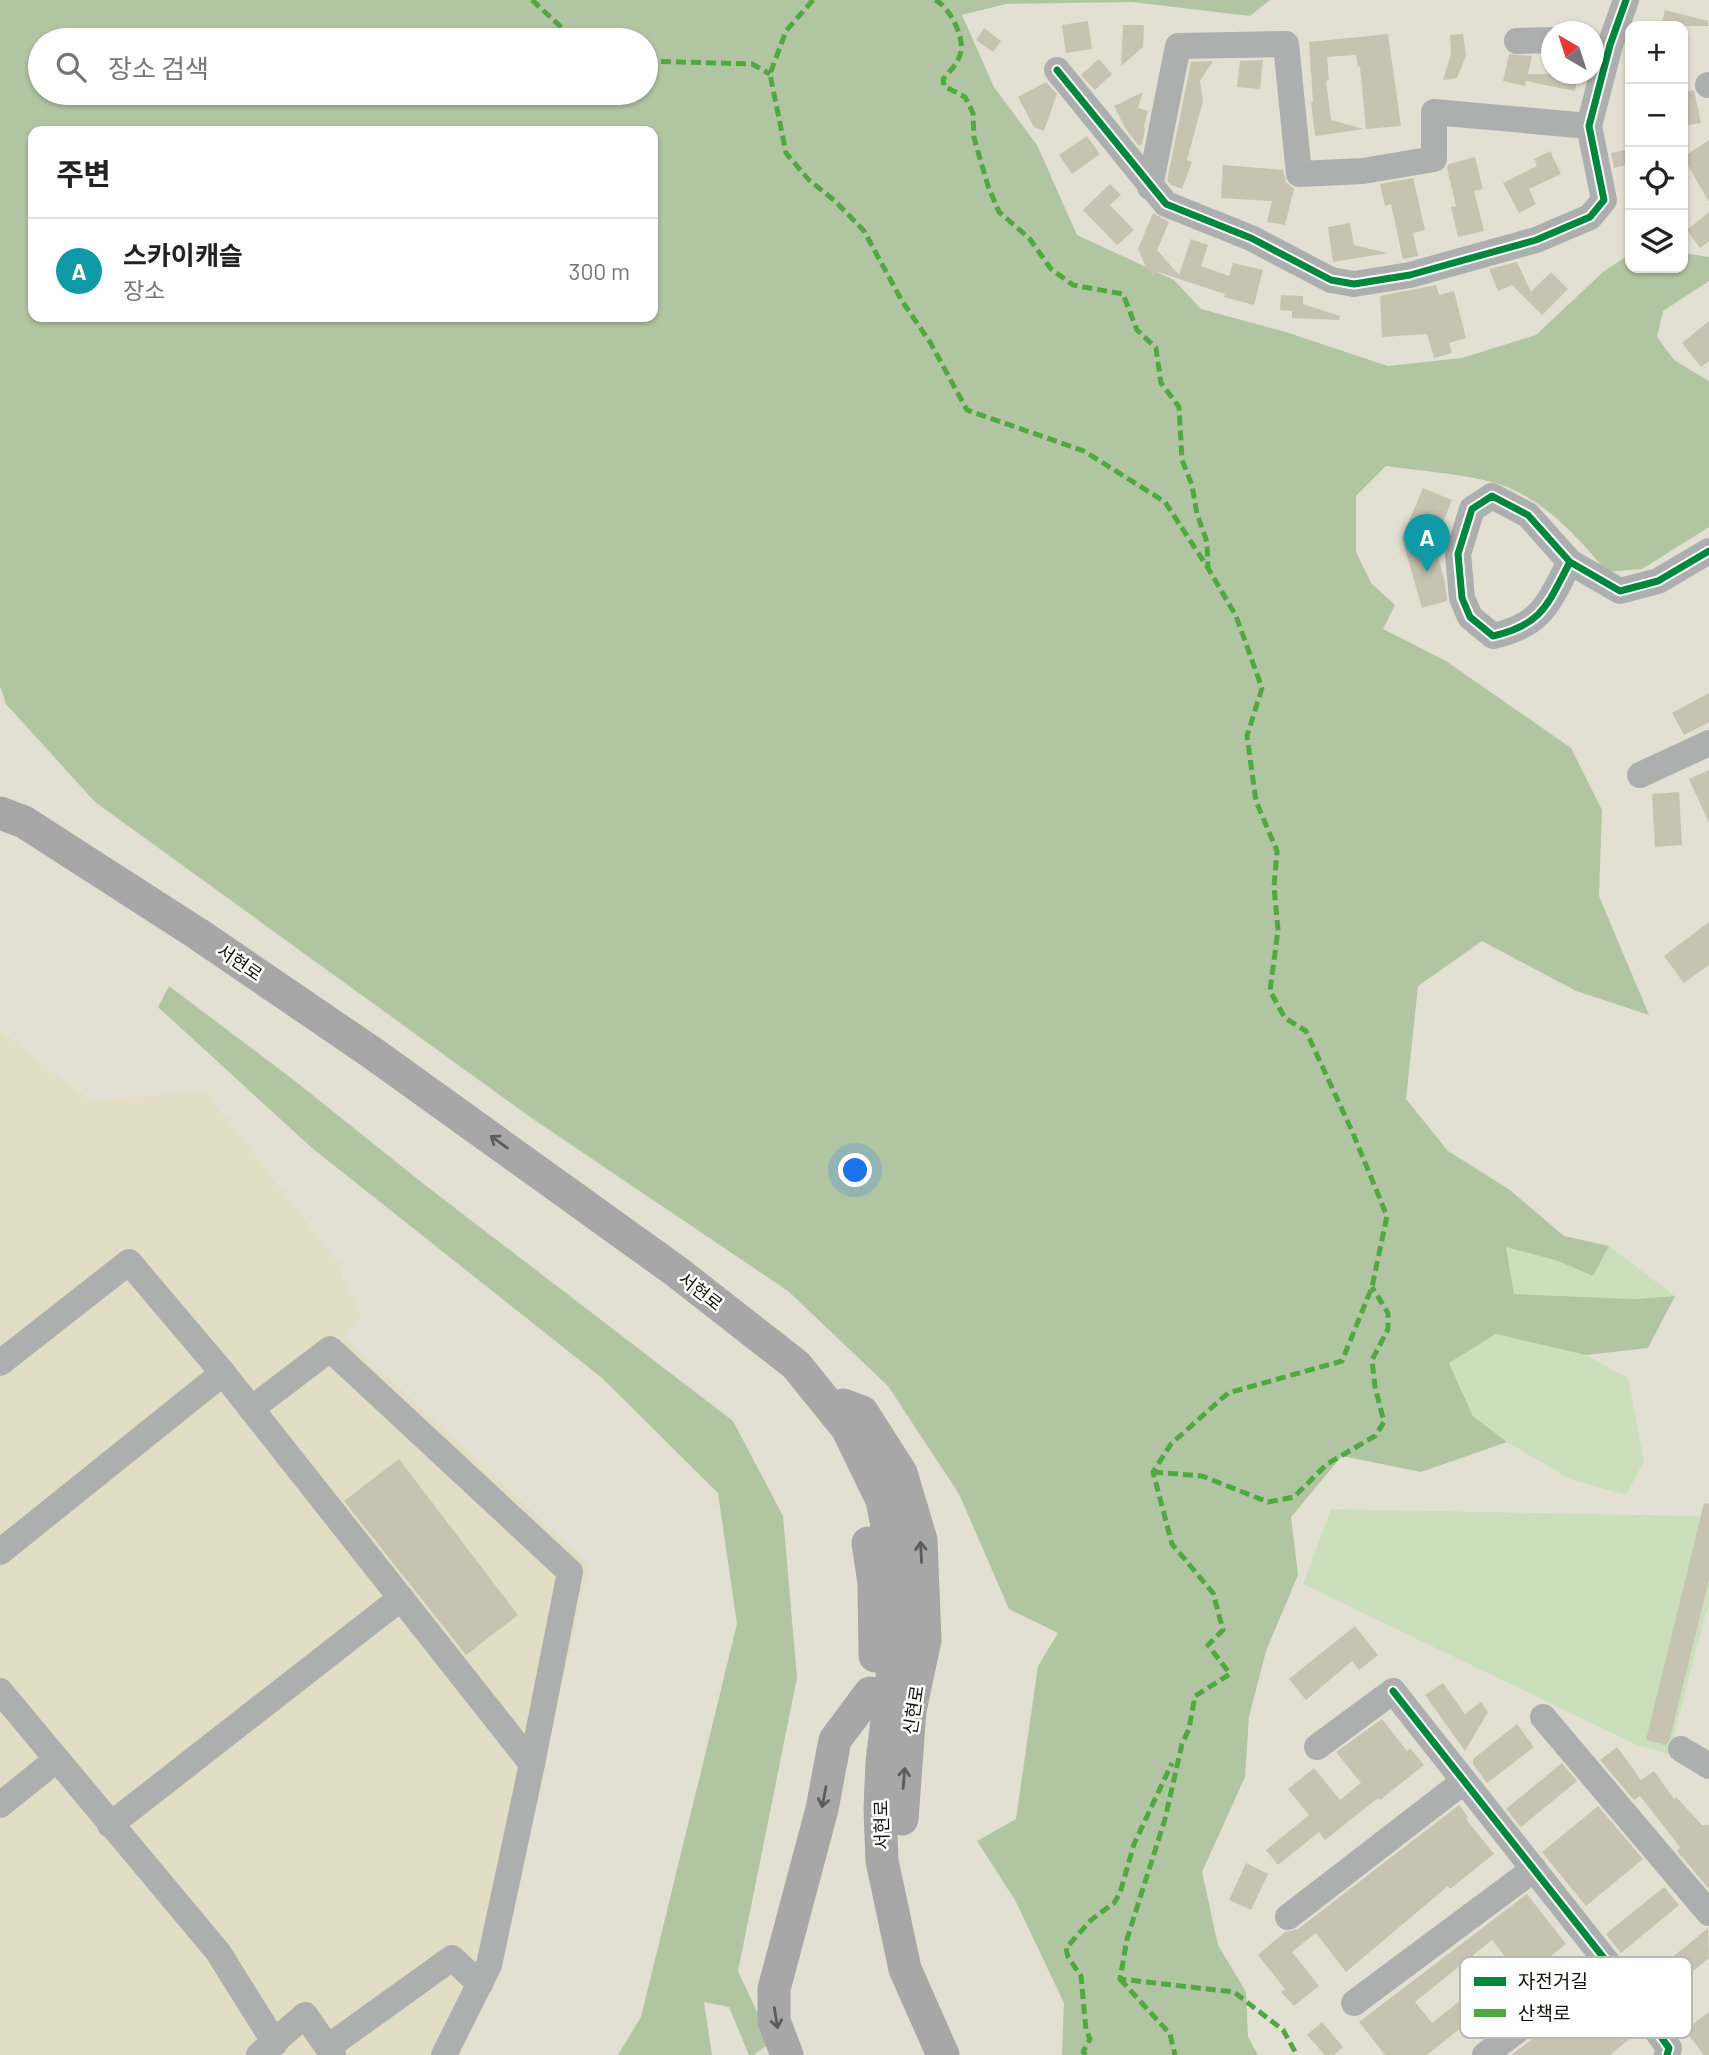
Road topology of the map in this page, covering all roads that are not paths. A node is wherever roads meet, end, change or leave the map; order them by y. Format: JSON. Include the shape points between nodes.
{"nodes":[{"id":1,"x":1626,"y":0,"type":"edge"},
{"id":2,"x":1541,"y":40,"type":"edge"},
{"id":3,"x":1604,"y":40,"type":"edge"},
{"id":4,"x":1517,"y":41,"type":"dead end"},
{"id":5,"x":1057,"y":70,"type":"dead end"},
{"id":6,"x":1596,"y":84,"type":"edge"},
{"id":7,"x":1589,"y":126,"type":"junction"},
{"id":8,"x":1150,"y":187,"type":"junction"},
{"id":9,"x":1709,"y":551,"type":"edge"},
{"id":10,"x":1570,"y":562,"type":"junction"},
{"id":11,"x":1709,"y":743,"type":"edge"},
{"id":12,"x":1640,"y":775,"type":"dead end"},
{"id":13,"x":0,"y":813,"type":"edge"},
{"id":14,"x":0,"y":834,"type":"edge"},
{"id":15,"x":0,"y":1363,"type":"edge"},
{"id":16,"x":223,"y":1373,"type":"junction"},
{"id":17,"x":821,"y":1396,"type":"junction"},
{"id":18,"x":251,"y":1409,"type":"junction"},
{"id":19,"x":0,"y":1552,"type":"edge"},
{"id":20,"x":401,"y":1598,"type":"junction"},
{"id":21,"x":0,"y":1691,"type":"edge"},
{"id":22,"x":870,"y":1693,"type":"junction"},
{"id":23,"x":1543,"y":1717,"type":"dead end"},
{"id":24,"x":1317,"y":1747,"type":"dead end"},
{"id":25,"x":1681,"y":1749,"type":"dead end"},
{"id":26,"x":56,"y":1760,"type":"junction"},
{"id":27,"x":532,"y":1764,"type":"junction"},
{"id":28,"x":1709,"y":1766,"type":"edge"},
{"id":29,"x":1463,"y":1782,"type":"junction"},
{"id":30,"x":0,"y":1805,"type":"edge"},
{"id":31,"x":110,"y":1825,"type":"junction"},
{"id":32,"x":1534,"y":1869,"type":"junction"},
{"id":33,"x":1709,"y":1913,"type":"edge"},
{"id":34,"x":1288,"y":1917,"type":"dead end"},
{"id":35,"x":1603,"y":1957,"type":"edge"},
{"id":36,"x":480,"y":1984,"type":"junction"},
{"id":37,"x":1354,"y":2003,"type":"dead end"},
{"id":38,"x":1507,"y":2038,"type":"edge"},
{"id":39,"x":1655,"y":2038,"type":"edge"},
{"id":40,"x":267,"y":2049,"type":"edge"},
{"id":41,"x":330,"y":2051,"type":"edge"},
{"id":42,"x":1665,"y":2053,"type":"edge"},
{"id":43,"x":443,"y":2055,"type":"edge"},
{"id":44,"x":788,"y":2055,"type":"edge"},
{"id":45,"x":919,"y":2055,"type":"edge"},
{"id":46,"x":943,"y":2055,"type":"edge"},
{"id":47,"x":964,"y":2055,"type":"edge"},
{"id":48,"x":1485,"y":2055,"type":"edge"}],
"edges":[{"from":1,"to":3,"type":"street"},
{"from":2,"to":4,"type":"street"},
{"from":5,"to":8,"type":"street"},
{"from":6,"to":7,"type":"street"},
{"from":7,"to":8,"type":"street","via":[[1604,200],[1590,217],[1536,240],[1410,275],[1354,284],[1331,280],[1251,238],[1166,205]]},
{"from":7,"to":8,"type":"street","via":[[1434,112],[1434,159],[1363,171],[1299,174],[1286,44],[1178,46]]},
{"from":9,"to":10,"type":"street","via":[[1658,581],[1620,591]]},
{"from":10,"to":10,"type":"street","via":[[1528,515],[1492,496],[1472,509],[1458,554],[1462,598],[1470,617],[1493,636],[1515,631],[1544,610]]},
{"from":11,"to":12,"type":"street"},
{"from":17,"to":13,"type":"main road","name":"서현로","one_way":true,"via":[[796,1365],[489,1135],[198,934],[24,822]]},
{"from":14,"to":22,"type":"main road","name":"서현로","via":[[89,882],[233,975],[789,1383],[841,1458],[858,1500],[874,1583],[876,1649]]},
{"from":15,"to":16,"type":"street","via":[[129,1262]]},
{"from":16,"to":18,"type":"street"},
{"from":16,"to":19,"type":"street"},
{"from":17,"to":46,"type":"main road","name":"서현로","via":[[848,1428],[882,1500],[901,1599],[881,1775],[882,1861],[905,1969]]},
{"from":47,"to":17,"type":"main road","name":"신현로","one_way":true,"via":[[937,2002],[905,1896],[901,1810],[910,1710],[925,1640],[920,1540],[901,1473],[862,1412]]},
{"from":18,"to":20,"type":"street"},
{"from":18,"to":27,"type":"street","via":[[330,1349],[570,1572]]},
{"from":20,"to":27,"type":"street"},
{"from":20,"to":31,"type":"street"},
{"from":21,"to":26,"type":"street"},
{"from":22,"to":44,"type":"main road","one_way":true,"via":[[835,1740],[822,1810],[774,1989],[774,2021]]},
{"from":22,"to":45,"type":"main road","name":"서현로","via":[[859,1798],[863,1863],[885,1965]]},
{"from":23,"to":33,"type":"street"},
{"from":24,"to":29,"type":"street","via":[[1393,1691]]},
{"from":25,"to":28,"type":"street"},
{"from":26,"to":30,"type":"street"},
{"from":26,"to":31,"type":"street"},
{"from":27,"to":36,"type":"street","via":[[489,1965]]},
{"from":29,"to":32,"type":"street"},
{"from":29,"to":34,"type":"street"},
{"from":31,"to":40,"type":"street","via":[[218,1952]]},
{"from":32,"to":35,"type":"street"},
{"from":32,"to":37,"type":"street"},
{"from":36,"to":41,"type":"street","via":[[452,1958]]},
{"from":36,"to":43,"type":"street"},
{"from":38,"to":48,"type":"street"},
{"from":39,"to":42,"type":"street"},
{"from":40,"to":41,"type":"street","via":[[305,2015]]}]}
